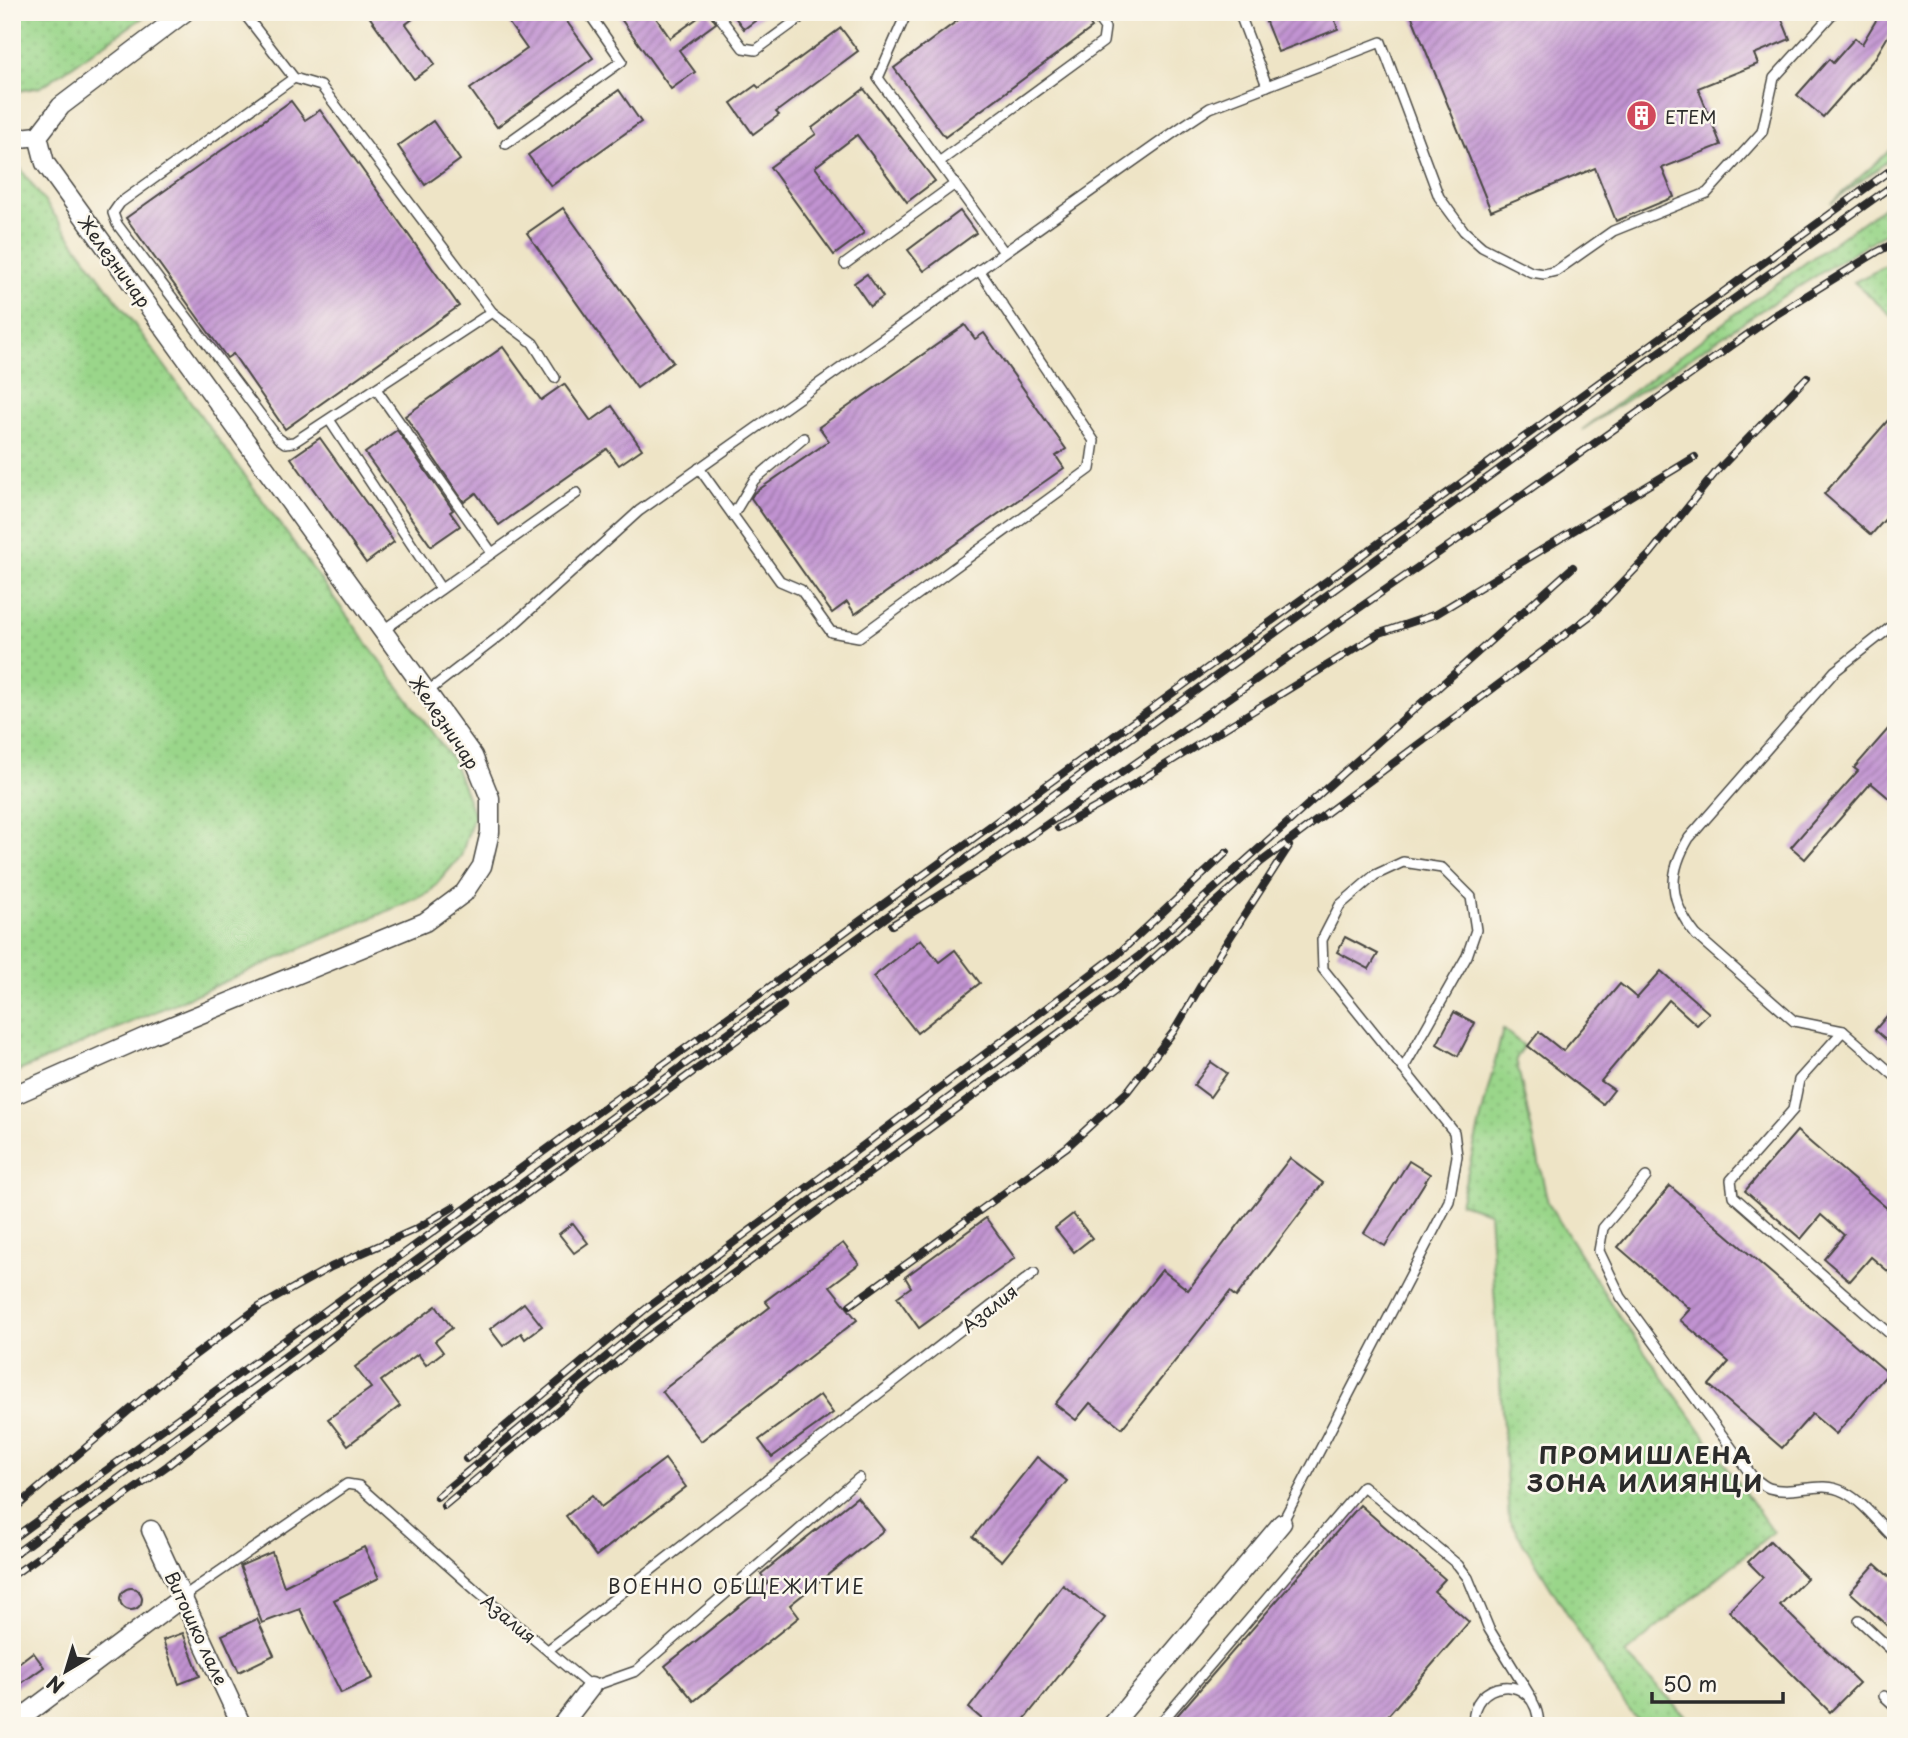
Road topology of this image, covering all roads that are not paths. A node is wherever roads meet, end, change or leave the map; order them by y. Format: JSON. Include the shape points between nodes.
{"nodes":[{"id":1,"x":185,"y":12,"type":"edge"},
{"id":2,"x":243,"y":12,"type":"edge"},
{"id":3,"x":587,"y":12,"type":"edge"},
{"id":4,"x":716,"y":12,"type":"edge"},
{"id":5,"x":808,"y":12,"type":"edge"},
{"id":6,"x":907,"y":12,"type":"edge"},
{"id":7,"x":1093,"y":12,"type":"edge"},
{"id":8,"x":1239,"y":12,"type":"edge"},
{"id":9,"x":1834,"y":12,"type":"edge"},
{"id":10,"x":294,"y":78,"type":"junction"},
{"id":11,"x":1267,"y":86,"type":"junction"},
{"id":12,"x":38,"y":136,"type":"junction"},
{"id":13,"x":12,"y":139,"type":"edge"},
{"id":14,"x":506,"y":144,"type":"dead end"},
{"id":15,"x":939,"y":162,"type":"junction"},
{"id":16,"x":955,"y":184,"type":"junction"},
{"id":17,"x":1004,"y":252,"type":"junction"},
{"id":18,"x":845,"y":264,"type":"dead end"},
{"id":19,"x":979,"y":270,"type":"junction"},
{"id":20,"x":492,"y":313,"type":"junction"},
{"id":21,"x":555,"y":378,"type":"dead end"},
{"id":22,"x":376,"y":389,"type":"junction"},
{"id":23,"x":330,"y":421,"type":"junction"},
{"id":24,"x":804,"y":438,"type":"dead end"},
{"id":25,"x":699,"y":468,"type":"junction"},
{"id":26,"x":577,"y":493,"type":"dead end"},
{"id":27,"x":733,"y":515,"type":"junction"},
{"id":28,"x":492,"y":553,"type":"junction"},
{"id":29,"x":441,"y":589,"type":"junction"},
{"id":30,"x":1896,"y":623,"type":"edge"},
{"id":31,"x":382,"y":631,"type":"junction"},
{"id":32,"x":427,"y":692,"type":"junction"},
{"id":33,"x":1843,"y":1031,"type":"junction"},
{"id":34,"x":1403,"y":1069,"type":"junction"},
{"id":35,"x":1896,"y":1077,"type":"edge"},
{"id":36,"x":12,"y":1096,"type":"edge"},
{"id":37,"x":1646,"y":1177,"type":"dead end"},
{"id":38,"x":1034,"y":1273,"type":"dead end"},
{"id":39,"x":1896,"y":1339,"type":"edge"},
{"id":40,"x":859,"y":1478,"type":"dead end"},
{"id":41,"x":1282,"y":1522,"type":"joint"},
{"id":42,"x":151,"y":1530,"type":"dead end"},
{"id":43,"x":1896,"y":1540,"type":"edge"},
{"id":44,"x":184,"y":1597,"type":"junction"},
{"id":45,"x":1859,"y":1620,"type":"dead end"},
{"id":46,"x":548,"y":1650,"type":"junction"},
{"id":47,"x":1896,"y":1654,"type":"edge"},
{"id":48,"x":591,"y":1687,"type":"junction"},
{"id":49,"x":1884,"y":1696,"type":"dead end"},
{"id":50,"x":1532,"y":1699,"type":"junction"},
{"id":51,"x":1896,"y":1707,"type":"edge"},
{"id":52,"x":12,"y":1725,"type":"edge"},
{"id":53,"x":242,"y":1726,"type":"edge"},
{"id":54,"x":561,"y":1726,"type":"edge"},
{"id":55,"x":1111,"y":1726,"type":"edge"},
{"id":56,"x":1157,"y":1726,"type":"edge"},
{"id":57,"x":1474,"y":1726,"type":"edge"},
{"id":58,"x":1539,"y":1726,"type":"edge"}],
"edges":[{"from":1,"to":12,"type":"street","via":[[61,106]]},
{"from":2,"to":10,"type":"lane"},
{"from":3,"to":14,"type":"lane","via":[[622,61]]},
{"from":4,"to":5,"type":"lane","via":[[743,48],[756,50]]},
{"from":6,"to":15,"type":"lane","via":[[878,78]]},
{"from":7,"to":15,"type":"lane","via":[[1105,28],[1103,42]]},
{"from":8,"to":11,"type":"lane"},
{"from":9,"to":11,"type":"lane","via":[[1774,78],[1762,132],[1707,194],[1613,231],[1556,271],[1544,274],[1482,247],[1439,197],[1381,42]]},
{"from":10,"to":20,"type":"lane","via":[[321,86]]},
{"from":10,"to":23,"type":"lane","via":[[113,212],[117,224],[278,438],[294,442]]},
{"from":11,"to":17,"type":"lane","via":[[1210,108]]},
{"from":12,"to":13,"type":"street"},
{"from":12,"to":31,"type":"street","name":"Железничар","via":[[45,163]]},
{"from":15,"to":16,"type":"lane"},
{"from":16,"to":17,"type":"lane"},
{"from":16,"to":18,"type":"lane"},
{"from":17,"to":19,"type":"lane"},
{"from":19,"to":25,"type":"lane"},
{"from":19,"to":27,"type":"lane","via":[[1094,441],[1090,469],[859,637],[831,632],[801,590],[780,581]]},
{"from":20,"to":21,"type":"lane","via":[[533,344]]},
{"from":20,"to":22,"type":"lane"},
{"from":22,"to":23,"type":"lane"},
{"from":22,"to":28,"type":"lane"},
{"from":23,"to":29,"type":"lane"},
{"from":24,"to":27,"type":"lane","via":[[754,480]]},
{"from":25,"to":27,"type":"lane"},
{"from":25,"to":32,"type":"lane","via":[[639,510],[510,628]]},
{"from":26,"to":28,"type":"lane"},
{"from":28,"to":29,"type":"lane"},
{"from":29,"to":31,"type":"lane"},
{"from":30,"to":33,"type":"lane","via":[[1835,671],[1689,838],[1673,877],[1674,898],[1696,935],[1794,1021]]},
{"from":31,"to":32,"type":"street","name":"Железничар"},
{"from":32,"to":36,"type":"street","name":"Железничар","via":[[473,757],[490,798],[490,832],[482,866],[464,893],[425,922]]},
{"from":33,"to":35,"type":"lane"},
{"from":33,"to":39,"type":"lane","via":[[1799,1080],[1793,1110],[1731,1180],[1733,1196]]},
{"from":34,"to":34,"type":"lane","via":[[1323,969],[1322,940],[1340,905],[1375,875],[1403,862],[1442,868],[1471,897],[1476,930]]},
{"from":34,"to":41,"type":"lane","via":[[1454,1132],[1457,1156],[1449,1201]]},
{"from":37,"to":43,"type":"lane","via":[[1603,1228],[1599,1251],[1621,1297],[1752,1476],[1767,1488],[1784,1491],[1820,1486],[1844,1492]]},
{"from":38,"to":46,"type":"lane","name":"Азалия"},
{"from":40,"to":48,"type":"lane","via":[[636,1671]]},
{"from":41,"to":55,"type":"street"},
{"from":42,"to":44,"type":"street","name":"Витошко лале"},
{"from":44,"to":46,"type":"lane","name":"Азалия","via":[[353,1484]]},
{"from":44,"to":52,"type":"street","name":"Азалия"},
{"from":44,"to":53,"type":"street","name":"Витошко лале"},
{"from":45,"to":47,"type":"lane"},
{"from":46,"to":48,"type":"lane"},
{"from":48,"to":54,"type":"street"},
{"from":49,"to":51,"type":"lane"},
{"from":50,"to":56,"type":"lane","via":[[1489,1629],[1458,1564],[1363,1486]]},
{"from":50,"to":57,"type":"lane","via":[[1514,1688],[1493,1689],[1475,1709]]},
{"from":50,"to":58,"type":"lane","via":[[1539,1712]]}]}
